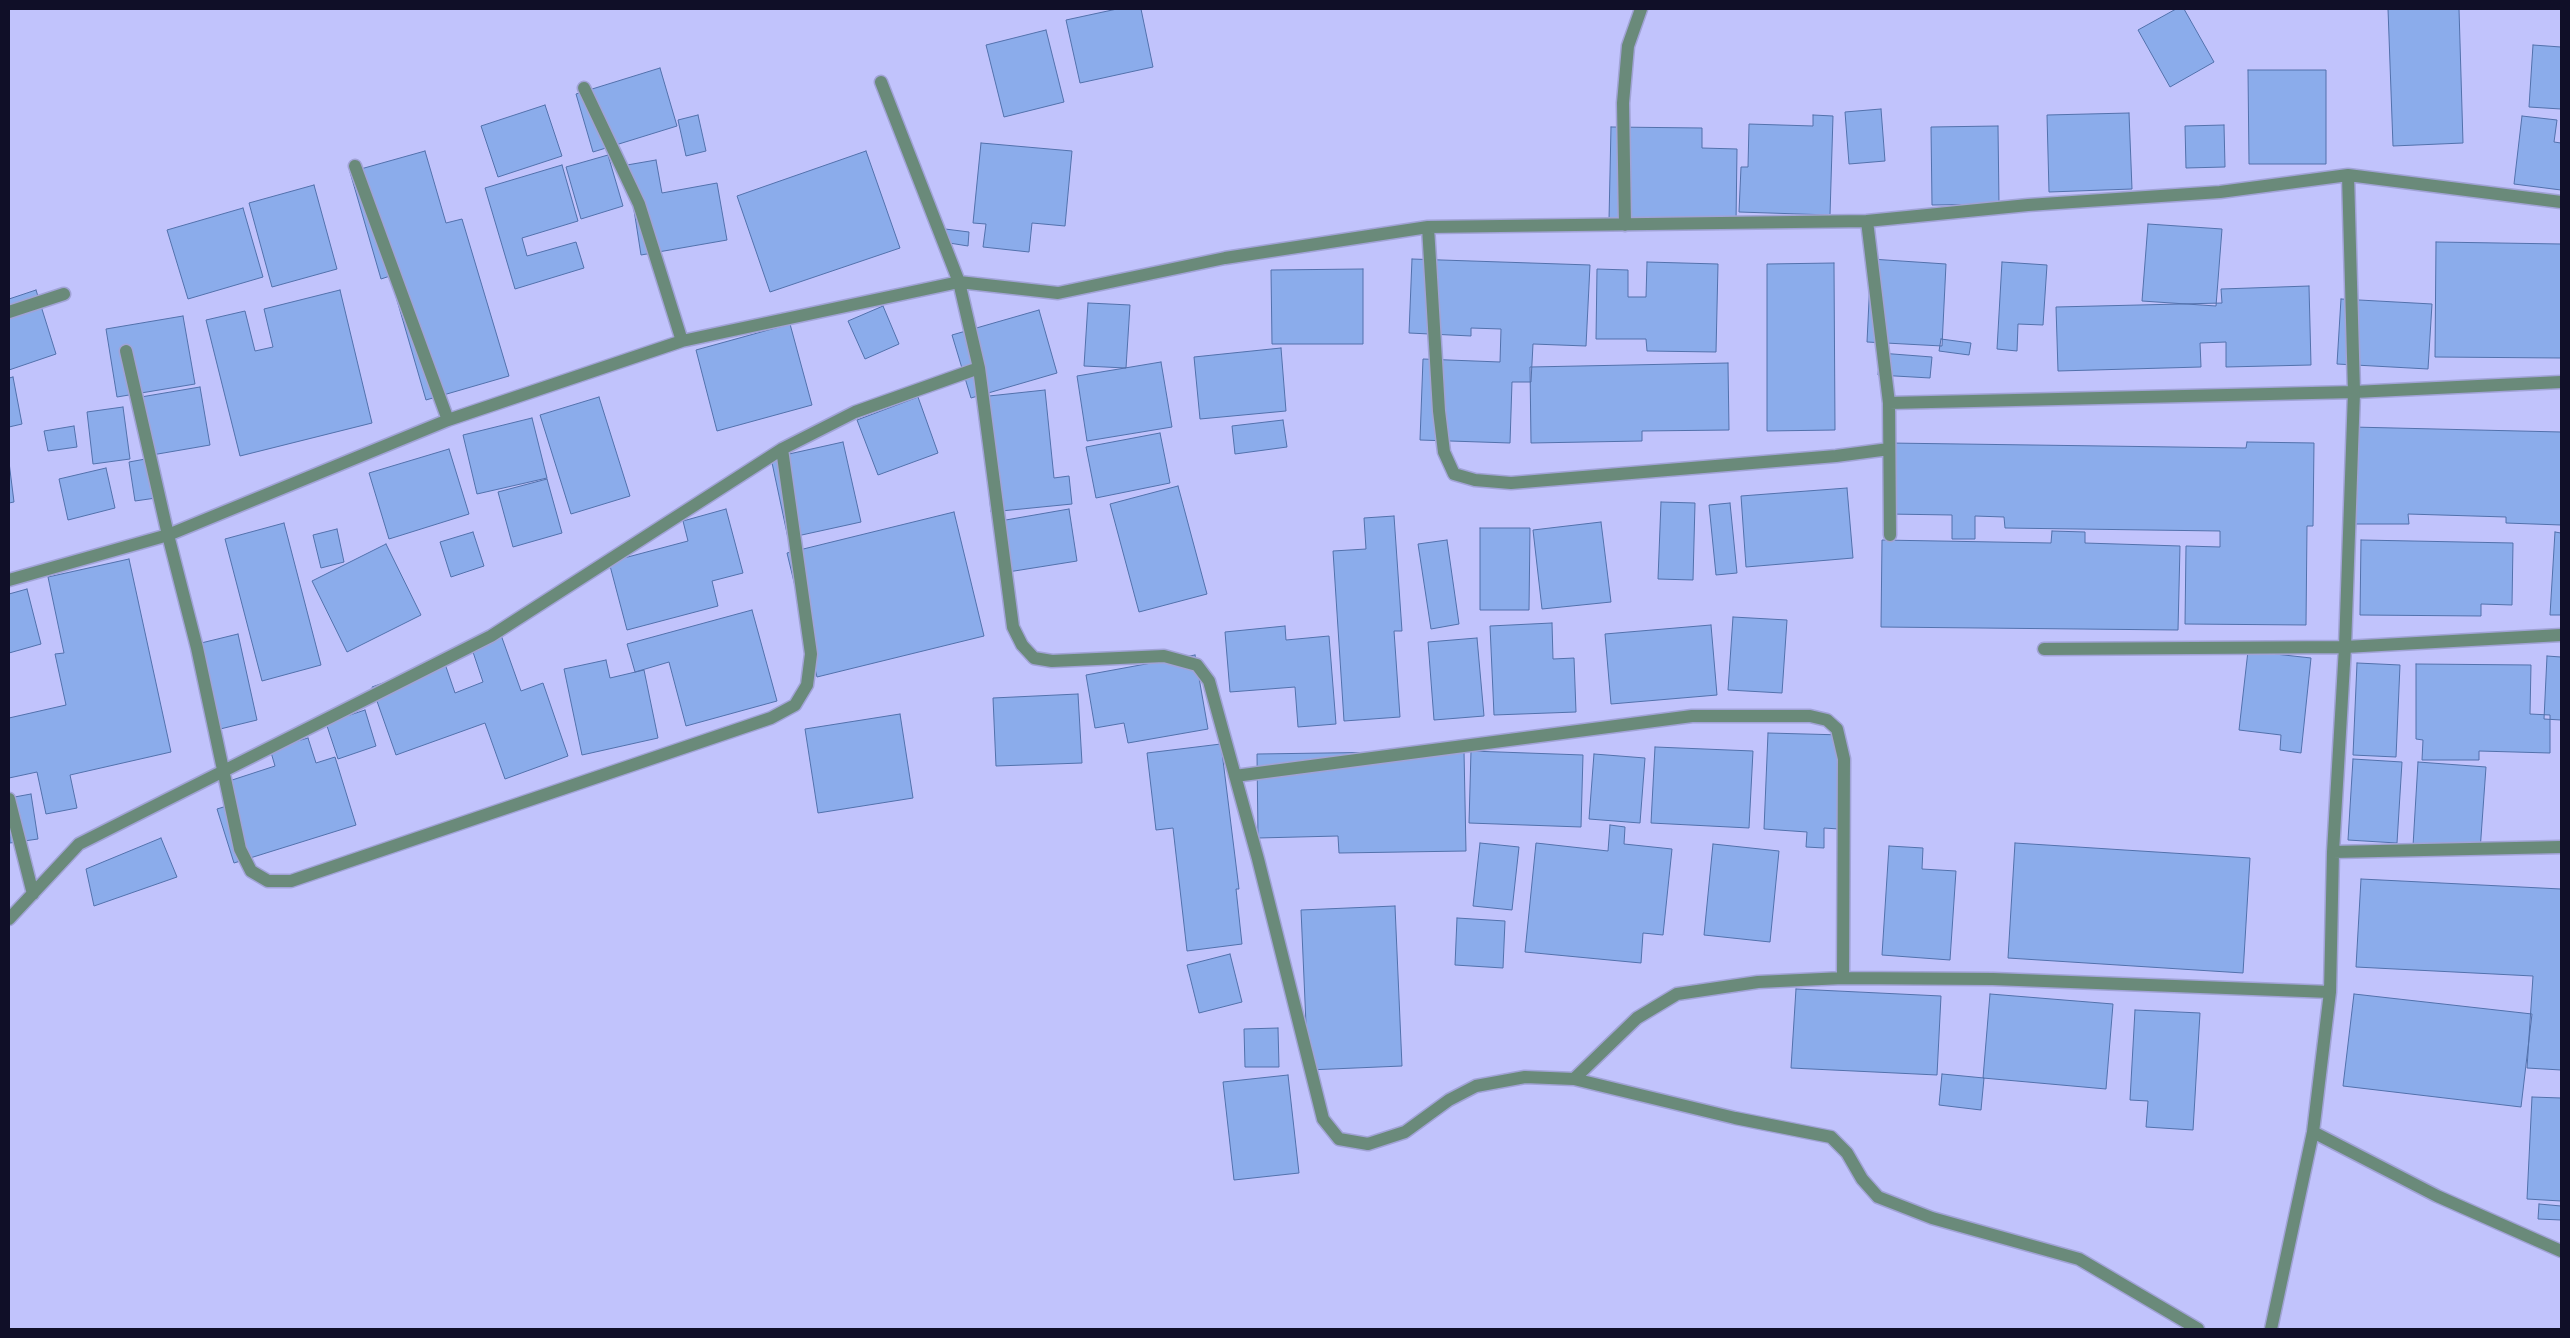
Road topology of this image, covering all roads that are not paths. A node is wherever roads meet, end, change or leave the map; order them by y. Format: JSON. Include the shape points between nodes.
{"nodes":[{"id":1,"x":1641,"y":9,"type":"edge"},
{"id":2,"x":881,"y":82,"type":"dead end"},
{"id":3,"x":584,"y":88,"type":"dead end"},
{"id":4,"x":355,"y":166,"type":"dead end"},
{"id":5,"x":2348,"y":175,"type":"junction"},
{"id":6,"x":2561,"y":202,"type":"edge"},
{"id":7,"x":1867,"y":221,"type":"junction"},
{"id":8,"x":1626,"y":224,"type":"junction"},
{"id":9,"x":1428,"y":227,"type":"junction"},
{"id":10,"x":959,"y":282,"type":"junction"},
{"id":11,"x":64,"y":294,"type":"dead end"},
{"id":12,"x":9,"y":312,"type":"edge"},
{"id":13,"x":682,"y":341,"type":"junction"},
{"id":14,"x":126,"y":351,"type":"dead end"},
{"id":15,"x":979,"y":368,"type":"junction"},
{"id":16,"x":2561,"y":382,"type":"edge"},
{"id":17,"x":2354,"y":392,"type":"junction"},
{"id":18,"x":1889,"y":403,"type":"junction"},
{"id":19,"x":448,"y":420,"type":"junction"},
{"id":20,"x":782,"y":449,"type":"junction"},
{"id":21,"x":1889,"y":449,"type":"junction"},
{"id":22,"x":168,"y":535,"type":"junction"},
{"id":23,"x":1890,"y":535,"type":"dead end"},
{"id":24,"x":9,"y":580,"type":"edge"},
{"id":25,"x":2561,"y":635,"type":"edge"},
{"id":26,"x":2345,"y":647,"type":"junction"},
{"id":27,"x":2044,"y":648,"type":"dead end"},
{"id":28,"x":224,"y":772,"type":"junction"},
{"id":29,"x":1235,"y":776,"type":"junction"},
{"id":30,"x":9,"y":799,"type":"edge"},
{"id":31,"x":2561,"y":847,"type":"edge"},
{"id":32,"x":2333,"y":852,"type":"junction"},
{"id":33,"x":34,"y":894,"type":"junction"},
{"id":34,"x":9,"y":919,"type":"edge"},
{"id":35,"x":1843,"y":978,"type":"junction"},
{"id":36,"x":2330,"y":992,"type":"junction"},
{"id":37,"x":1574,"y":1079,"type":"junction"},
{"id":38,"x":2314,"y":1132,"type":"junction"},
{"id":39,"x":2561,"y":1251,"type":"edge"},
{"id":40,"x":2198,"y":1329,"type":"edge"},
{"id":41,"x":2271,"y":1329,"type":"edge"}],
"edges":[{"from":1,"to":8,"type":"street","via":[[1628,46],[1623,103]]},
{"from":2,"to":10,"type":"street"},
{"from":3,"to":13,"type":"street","via":[[639,204]]},
{"from":4,"to":19,"type":"street"},
{"from":5,"to":6,"type":"street"},
{"from":5,"to":7,"type":"street","via":[[2220,192],[2028,204]]},
{"from":5,"to":17,"type":"street"},
{"from":7,"to":8,"type":"street"},
{"from":7,"to":18,"type":"street"},
{"from":8,"to":9,"type":"street"},
{"from":9,"to":10,"type":"street","via":[[1225,258],[1058,293]]},
{"from":9,"to":21,"type":"street","via":[[1438,411],[1444,452],[1454,474],[1475,480],[1511,482]]},
{"from":10,"to":13,"type":"street"},
{"from":10,"to":15,"type":"street"},
{"from":11,"to":12,"type":"street"},
{"from":13,"to":19,"type":"street"},
{"from":14,"to":22,"type":"street"},
{"from":15,"to":20,"type":"street","via":[[856,412]]},
{"from":15,"to":29,"type":"street","via":[[1012,627],[1022,644],[1034,658],[1052,661],[1164,656],[1197,665],[1209,681]]},
{"from":16,"to":17,"type":"street"},
{"from":17,"to":18,"type":"street"},
{"from":17,"to":26,"type":"street"},
{"from":18,"to":21,"type":"street"},
{"from":19,"to":22,"type":"street"},
{"from":20,"to":28,"type":"street","via":[[491,636]]},
{"from":20,"to":28,"type":"street","via":[[811,654],[807,685],[795,705],[771,718],[291,881],[268,880],[251,870],[240,849]]},
{"from":21,"to":23,"type":"street"},
{"from":22,"to":24,"type":"street"},
{"from":22,"to":28,"type":"street"},
{"from":25,"to":26,"type":"street"},
{"from":26,"to":27,"type":"street"},
{"from":26,"to":32,"type":"street"},
{"from":28,"to":33,"type":"street","via":[[79,844]]},
{"from":29,"to":35,"type":"street","via":[[1692,716],[1810,716],[1826,720],[1837,729],[1844,759]]},
{"from":29,"to":37,"type":"street","via":[[1323,1119],[1339,1139],[1368,1144],[1405,1132],[1449,1100],[1476,1086],[1524,1077]]},
{"from":30,"to":33,"type":"street"},
{"from":31,"to":32,"type":"street"},
{"from":32,"to":36,"type":"street"},
{"from":33,"to":34,"type":"street"},
{"from":35,"to":36,"type":"street","via":[[1993,979]]},
{"from":35,"to":37,"type":"street","via":[[1758,982],[1677,994],[1637,1018]]},
{"from":36,"to":38,"type":"street"},
{"from":37,"to":40,"type":"street","via":[[1735,1118],[1831,1137],[1878,1196],[1932,1218],[2079,1259]]},
{"from":38,"to":39,"type":"street","via":[[2437,1196]]},
{"from":38,"to":41,"type":"street"}]}
